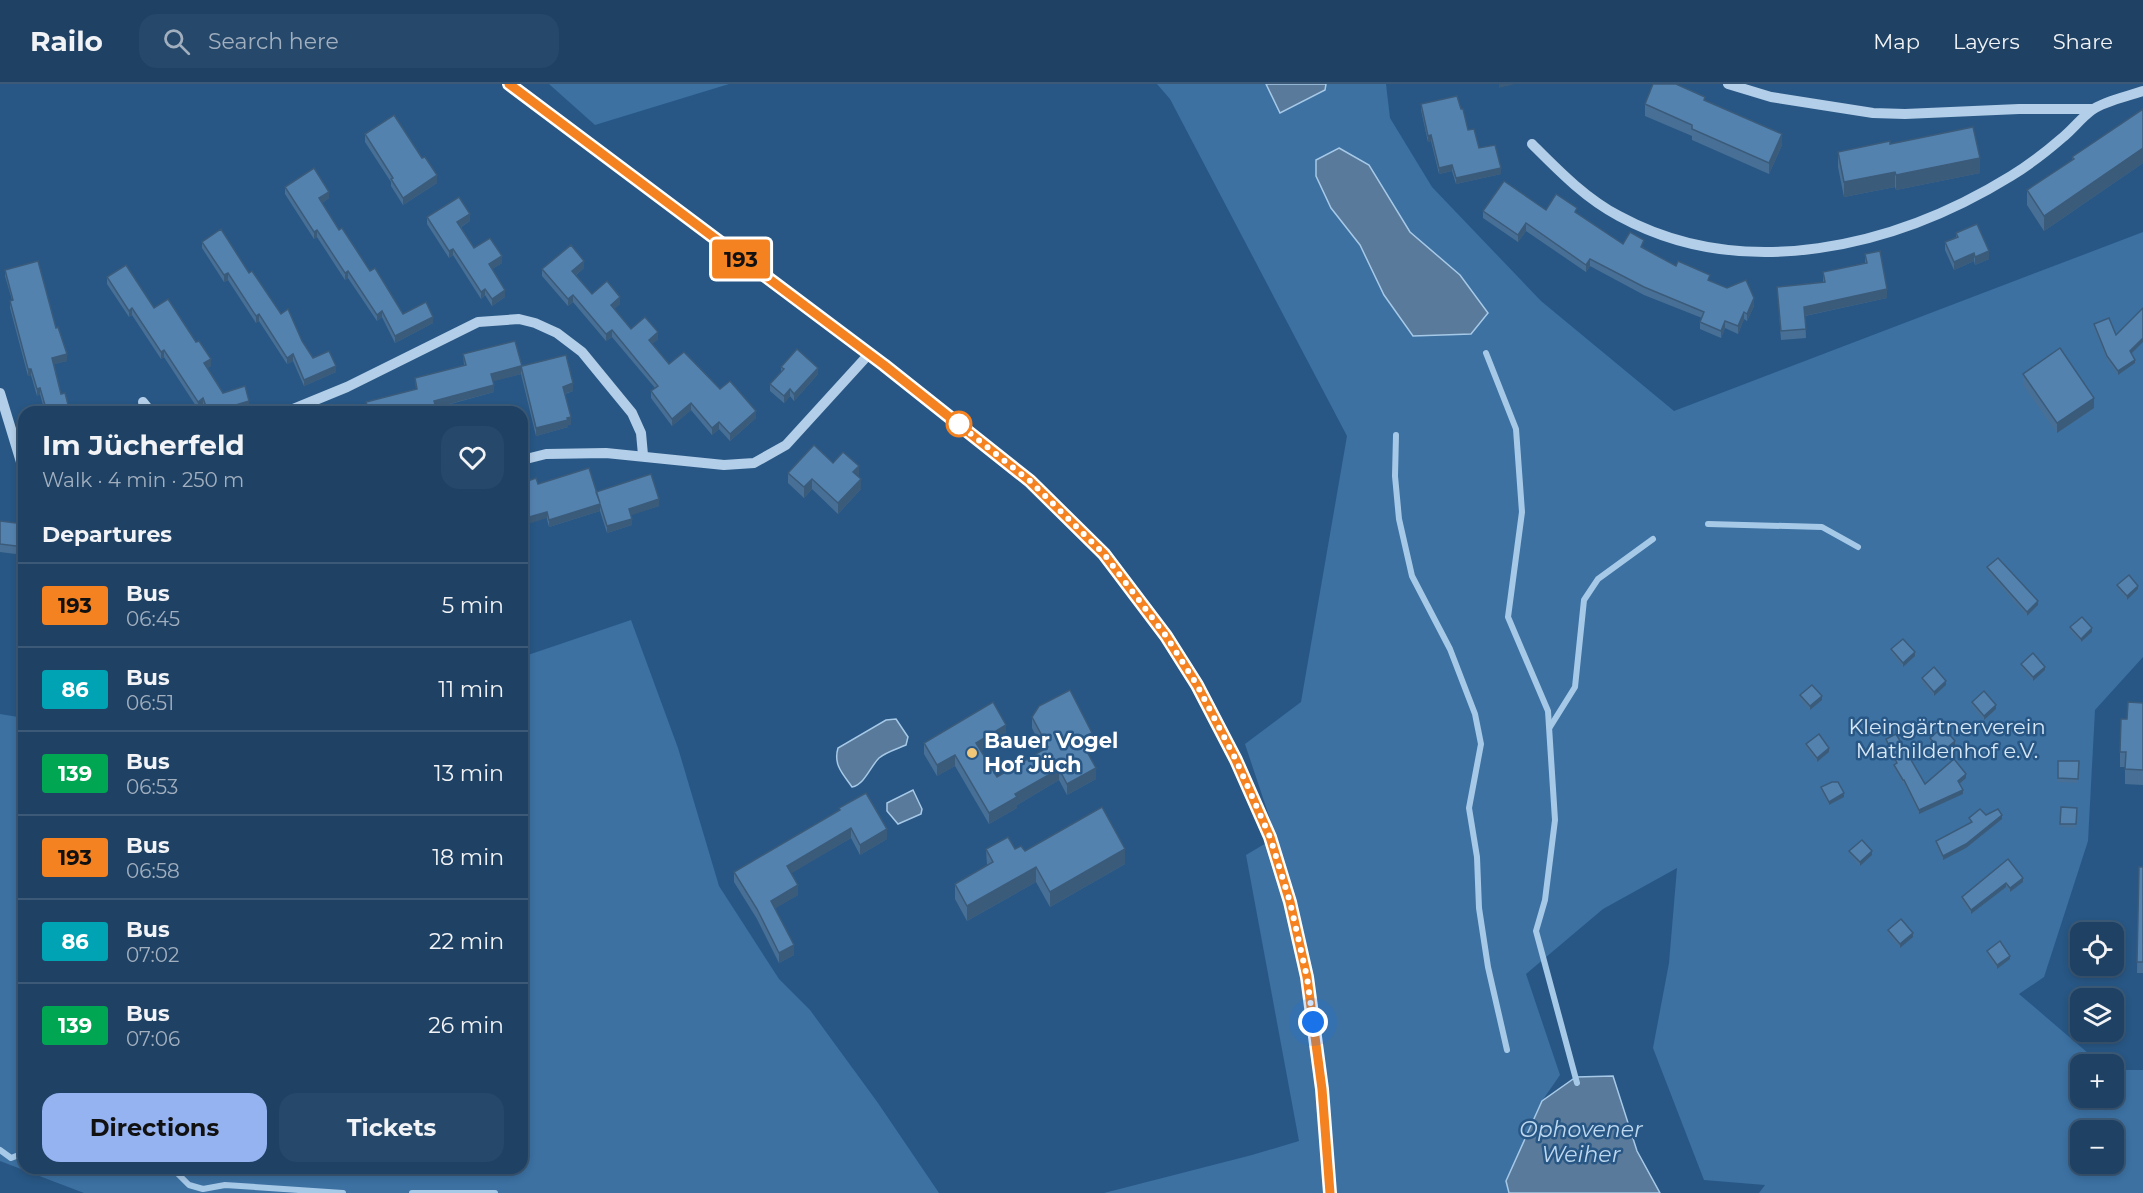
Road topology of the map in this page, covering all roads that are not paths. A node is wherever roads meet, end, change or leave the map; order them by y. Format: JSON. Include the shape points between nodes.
{"nodes":[{"id":1,"x":509,"y":84,"type":"edge"},
{"id":2,"x":1728,"y":84,"type":"edge"},
{"id":3,"x":2143,"y":91,"type":"edge"},
{"id":4,"x":2093,"y":109,"type":"junction"},
{"id":5,"x":1532,"y":144,"type":"dead end"},
{"id":6,"x":869,"y":354,"type":"junction"},
{"id":7,"x":0,"y":393,"type":"edge"},
{"id":8,"x":143,"y":402,"type":"dead end"},
{"id":9,"x":147,"y":406,"type":"edge"},
{"id":10,"x":301,"y":406,"type":"edge"},
{"id":11,"x":18,"y":452,"type":"edge"},
{"id":12,"x":643,"y":455,"type":"junction"},
{"id":13,"x":528,"y":458,"type":"edge"},
{"id":14,"x":1330,"y":1193,"type":"edge"}],
"edges":[{"from":1,"to":6,"type":"street"},
{"from":2,"to":4,"type":"street","via":[[1780,99],[1873,113]]},
{"from":3,"to":4,"type":"street"},
{"from":4,"to":5,"type":"street","via":[[2022,169],[1970,200],[1888,234],[1844,245],[1763,253],[1703,247],[1618,216],[1575,187]]},
{"from":6,"to":12,"type":"street","via":[[786,445],[754,464],[724,465]]},
{"from":6,"to":14,"type":"street","via":[[1030,481],[1104,554],[1166,636],[1207,703],[1270,837],[1290,902],[1307,977],[1322,1089]]},
{"from":7,"to":11,"type":"street"},
{"from":8,"to":9,"type":"street"},
{"from":10,"to":12,"type":"street","via":[[348,387],[478,322],[519,319],[557,333],[582,352],[632,413],[641,433]]},
{"from":12,"to":13,"type":"street","via":[[572,453]]}]}
